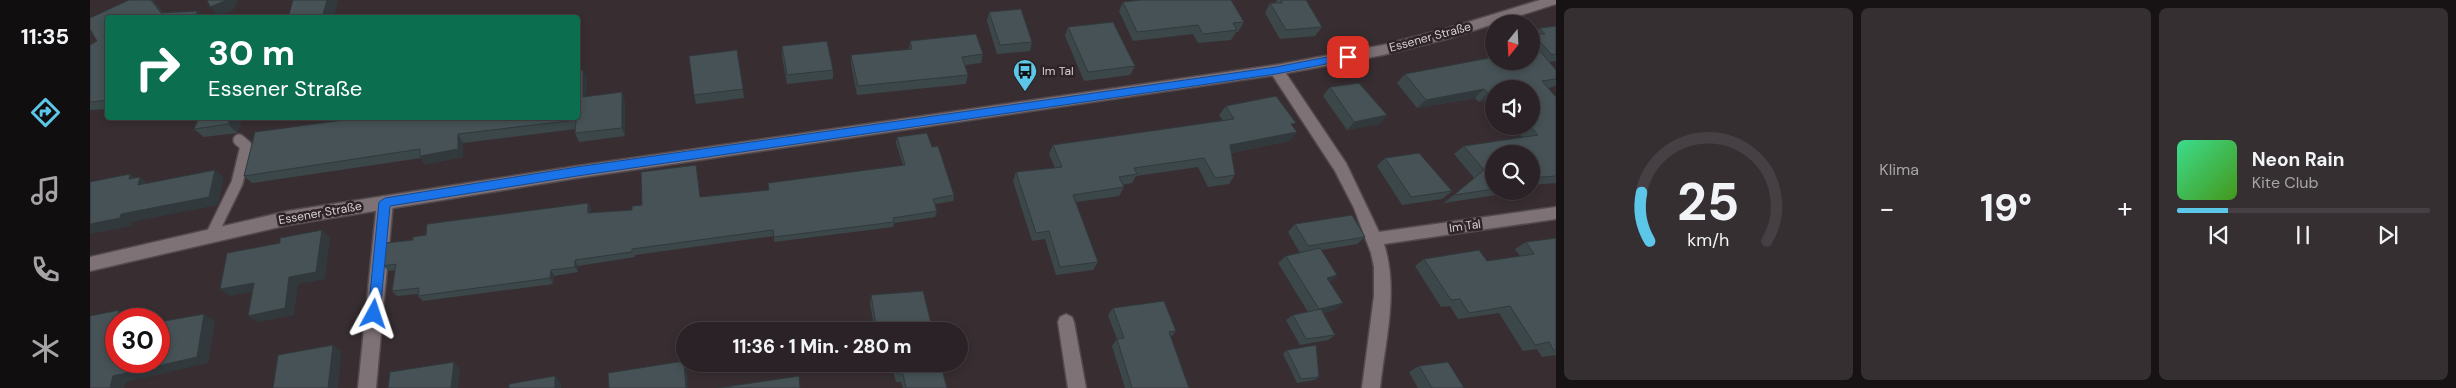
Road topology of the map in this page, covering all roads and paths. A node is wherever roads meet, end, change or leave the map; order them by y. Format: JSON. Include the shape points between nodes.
{"nodes":[{"id":1,"x":1555,"y":0,"type":"edge"},
{"id":2,"x":1276,"y":70,"type":"junction"},
{"id":3,"x":239,"y":140,"type":"dead end"},
{"id":4,"x":385,"y":202,"type":"junction"},
{"id":5,"x":1556,"y":213,"type":"edge"},
{"id":6,"x":211,"y":236,"type":"junction"},
{"id":7,"x":1374,"y":240,"type":"junction"},
{"id":8,"x":90,"y":264,"type":"edge"},
{"id":9,"x":1066,"y":322,"type":"dead end"},
{"id":10,"x":367,"y":388,"type":"edge"},
{"id":11,"x":1077,"y":388,"type":"edge"},
{"id":12,"x":1371,"y":388,"type":"edge"}],
"edges":[{"from":1,"to":2,"type":"street","name":"Essener Straße","via":[[1383,50]]},
{"from":2,"to":4,"type":"street","name":"Essener Straße"},
{"from":2,"to":7,"type":"street","via":[[1359,198]]},
{"from":3,"to":6,"type":"lane","via":[[246,146],[237,183]]},
{"from":4,"to":6,"type":"street","name":"Essener Straße","via":[[288,218]]},
{"from":4,"to":10,"type":"street"},
{"from":5,"to":7,"type":"street","name":"Im Tal"},
{"from":6,"to":8,"type":"street","name":"Essener Straße"},
{"from":7,"to":12,"type":"street","via":[[1382,267],[1382,294]]},
{"from":9,"to":11,"type":"street"}]}
